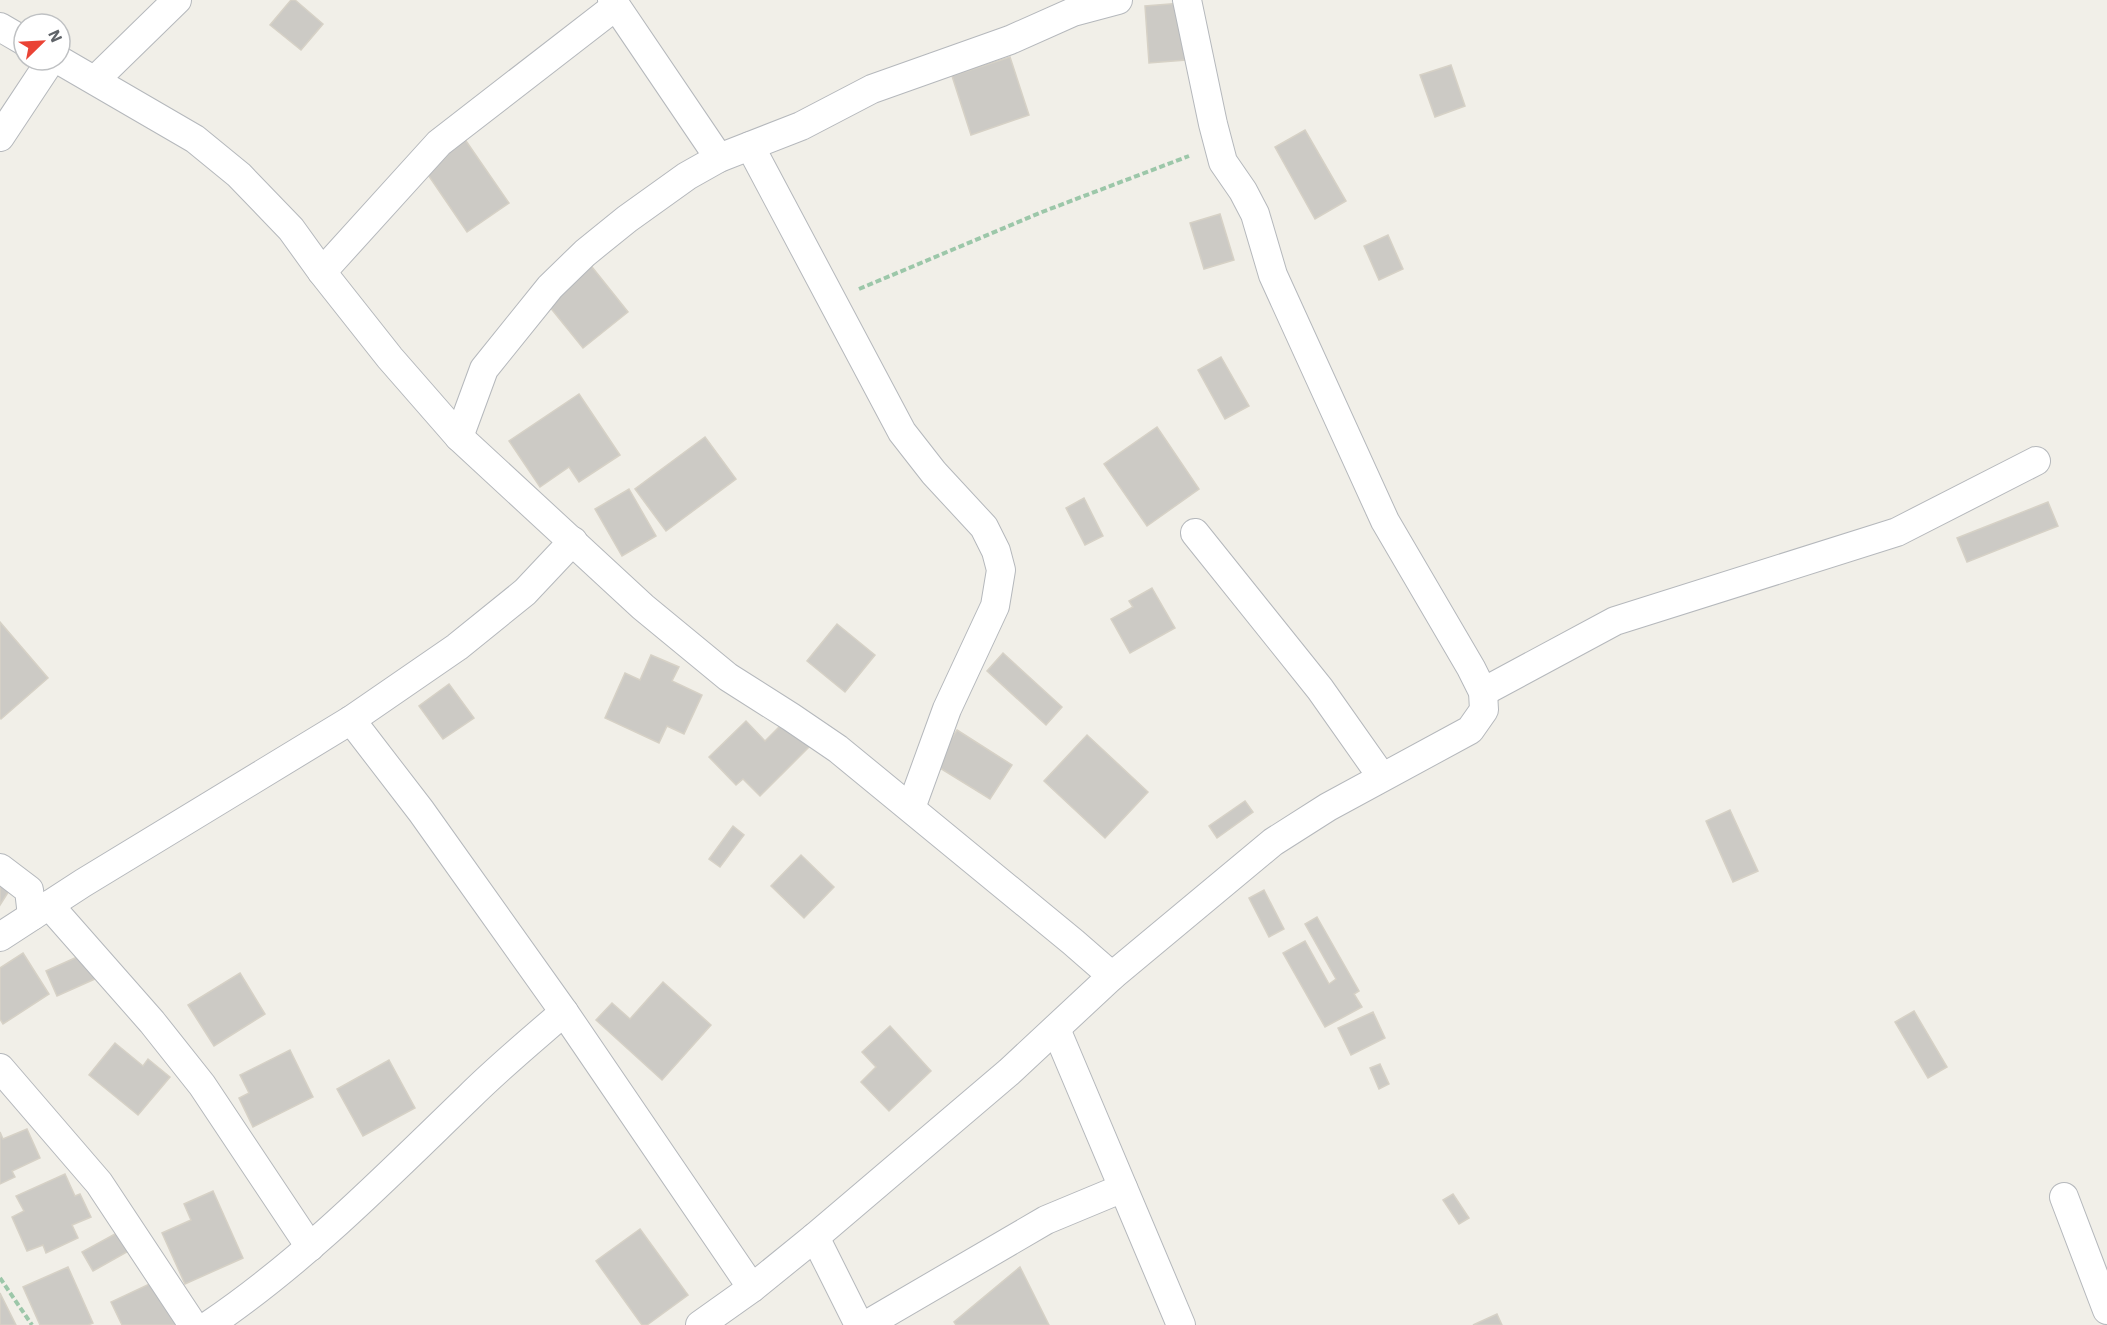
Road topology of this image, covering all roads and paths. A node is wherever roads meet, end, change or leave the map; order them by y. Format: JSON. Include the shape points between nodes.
{"nodes":[{"id":1,"x":177,"y":0,"type":"edge"},
{"id":2,"x":1118,"y":0,"type":"edge"},
{"id":3,"x":1187,"y":0,"type":"edge"},
{"id":4,"x":614,"y":3,"type":"edge"},
{"id":5,"x":72,"y":67,"type":"edge"},
{"id":6,"x":43,"y":72,"type":"edge"},
{"id":7,"x":95,"y":80,"type":"junction"},
{"id":8,"x":0,"y":137,"type":"edge"},
{"id":9,"x":750,"y":146,"type":"junction"},
{"id":10,"x":1218,"y":146,"type":"junction"},
{"id":11,"x":719,"y":158,"type":"junction"},
{"id":12,"x":322,"y":272,"type":"junction"},
{"id":13,"x":832,"y":300,"type":"junction"},
{"id":14,"x":459,"y":437,"type":"junction"},
{"id":15,"x":2036,"y":461,"type":"dead end"},
{"id":16,"x":1195,"y":532,"type":"dead end"},
{"id":17,"x":573,"y":541,"type":"junction"},
{"id":18,"x":1483,"y":692,"type":"junction"},
{"id":19,"x":351,"y":720,"type":"junction"},
{"id":20,"x":1382,"y":777,"type":"junction"},
{"id":21,"x":910,"y":808,"type":"junction"},
{"id":22,"x":0,"y":868,"type":"edge"},
{"id":23,"x":41,"y":910,"type":"junction"},
{"id":24,"x":0,"y":937,"type":"edge"},
{"id":25,"x":1112,"y":976,"type":"junction"},
{"id":26,"x":564,"y":1012,"type":"junction"},
{"id":27,"x":1056,"y":1029,"type":"junction"},
{"id":28,"x":0,"y":1068,"type":"edge"},
{"id":29,"x":1123,"y":1188,"type":"junction"},
{"id":30,"x":2064,"y":1197,"type":"dead end"},
{"id":31,"x":815,"y":1237,"type":"junction"},
{"id":32,"x":310,"y":1247,"type":"junction"},
{"id":33,"x":0,"y":1278,"type":"edge"},
{"id":34,"x":752,"y":1288,"type":"junction"},
{"id":35,"x":2107,"y":1310,"type":"edge"},
{"id":36,"x":32,"y":1325,"type":"edge"},
{"id":37,"x":193,"y":1325,"type":"edge"},
{"id":38,"x":209,"y":1325,"type":"edge"},
{"id":39,"x":700,"y":1325,"type":"edge"},
{"id":40,"x":859,"y":1325,"type":"edge"},
{"id":41,"x":866,"y":1325,"type":"edge"},
{"id":42,"x":1181,"y":1325,"type":"edge"}],
"edges":[{"from":1,"to":7,"type":"street"},
{"from":2,"to":9,"type":"street","via":[[1073,12],[1010,40],[872,89],[801,126]]},
{"from":3,"to":10,"type":"street"},
{"from":4,"to":11,"type":"street"},
{"from":4,"to":12,"type":"street","via":[[440,143]]},
{"from":5,"to":7,"type":"street"},
{"from":6,"to":8,"type":"street"},
{"from":7,"to":12,"type":"street","via":[[195,139],[239,175],[291,228]]},
{"from":9,"to":11,"type":"street"},
{"from":9,"to":13,"type":"street"},
{"from":10,"to":13,"type":"path","via":[[1042,212]]},
{"from":10,"to":18,"type":"street","via":[[1223,162],[1255,214],[1284,301],[1385,521]]},
{"from":11,"to":14,"type":"street","via":[[627,219],[550,287],[484,369]]},
{"from":12,"to":14,"type":"street"},
{"from":13,"to":21,"type":"street","via":[[902,432],[934,474],[984,527],[1001,570],[995,606],[947,709]]},
{"from":14,"to":17,"type":"street"},
{"from":15,"to":18,"type":"street","via":[[1897,532],[1615,621]]},
{"from":16,"to":20,"type":"street","via":[[1320,689]]},
{"from":17,"to":19,"type":"street","via":[[525,592]]},
{"from":17,"to":21,"type":"street","via":[[643,607],[728,677],[837,749]]},
{"from":18,"to":20,"type":"street","via":[[1484,710],[1470,729]]},
{"from":19,"to":23,"type":"street"},
{"from":19,"to":26,"type":"street"},
{"from":20,"to":25,"type":"street","via":[[1273,842]]},
{"from":21,"to":25,"type":"street"},
{"from":22,"to":23,"type":"street","via":[[29,890]]},
{"from":23,"to":24,"type":"street"},
{"from":23,"to":32,"type":"street","via":[[152,1022],[202,1085]]},
{"from":25,"to":27,"type":"street"},
{"from":26,"to":32,"type":"street"},
{"from":26,"to":34,"type":"street"},
{"from":27,"to":29,"type":"street"},
{"from":27,"to":31,"type":"street"},
{"from":28,"to":37,"type":"street","via":[[99,1183]]},
{"from":29,"to":41,"type":"street","via":[[1046,1220]]},
{"from":29,"to":42,"type":"street"},
{"from":30,"to":35,"type":"street"},
{"from":31,"to":34,"type":"street"},
{"from":31,"to":40,"type":"street"},
{"from":32,"to":38,"type":"street"},
{"from":33,"to":36,"type":"path"},
{"from":34,"to":39,"type":"street"}]}
